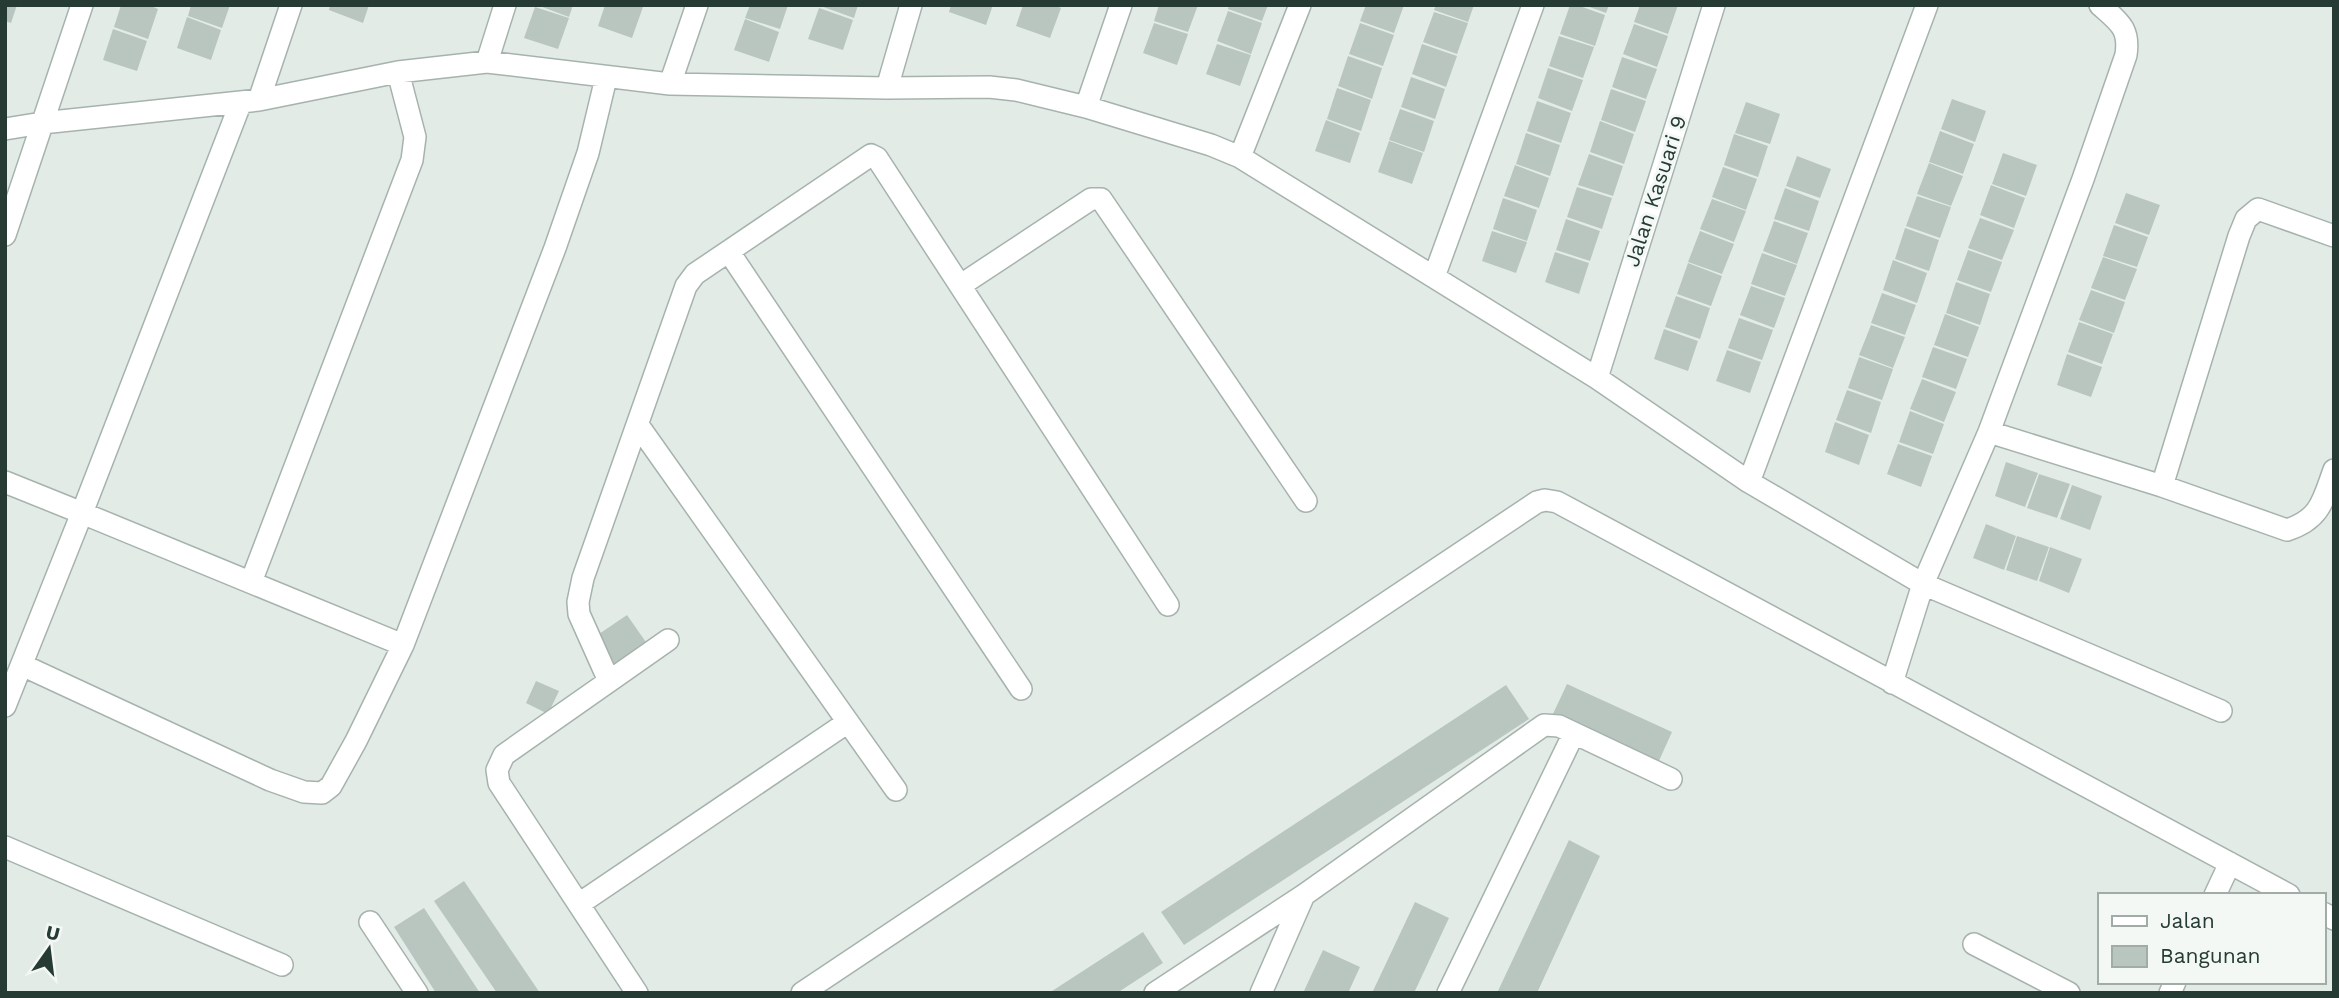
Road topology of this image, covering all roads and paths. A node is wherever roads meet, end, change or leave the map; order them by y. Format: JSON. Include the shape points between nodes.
{"nodes":[{"id":1,"x":82,"y":5,"type":"edge"},
{"id":2,"x":291,"y":5,"type":"edge"},
{"id":3,"x":505,"y":5,"type":"edge"},
{"id":4,"x":697,"y":5,"type":"edge"},
{"id":5,"x":911,"y":5,"type":"edge"},
{"id":6,"x":1121,"y":5,"type":"edge"},
{"id":7,"x":1300,"y":5,"type":"edge"},
{"id":8,"x":1532,"y":5,"type":"edge"},
{"id":9,"x":1714,"y":5,"type":"edge"},
{"id":10,"x":1927,"y":5,"type":"edge"},
{"id":11,"x":2100,"y":5,"type":"edge"},
{"id":12,"x":487,"y":62,"type":"junction"},
{"id":13,"x":398,"y":72,"type":"junction"},
{"id":14,"x":606,"y":78,"type":"junction"},
{"id":15,"x":670,"y":84,"type":"junction"},
{"id":16,"x":887,"y":88,"type":"junction"},
{"id":17,"x":250,"y":101,"type":"junction"},
{"id":18,"x":1086,"y":107,"type":"junction"},
{"id":19,"x":43,"y":123,"type":"junction"},
{"id":20,"x":5,"y":129,"type":"edge"},
{"id":21,"x":1240,"y":157,"type":"junction"},
{"id":22,"x":5,"y":235,"type":"edge"},
{"id":23,"x":2334,"y":236,"type":"edge"},
{"id":24,"x":729,"y":252,"type":"junction"},
{"id":25,"x":1434,"y":277,"type":"junction"},
{"id":26,"x":961,"y":285,"type":"junction"},
{"id":27,"x":1597,"y":378,"type":"junction"},
{"id":28,"x":638,"y":425,"type":"junction"},
{"id":29,"x":1989,"y":432,"type":"junction"},
{"id":30,"x":2334,"y":470,"type":"edge"},
{"id":31,"x":1749,"y":481,"type":"junction"},
{"id":32,"x":5,"y":482,"type":"edge"},
{"id":33,"x":2162,"y":486,"type":"junction"},
{"id":34,"x":1306,"y":501,"type":"dead end"},
{"id":35,"x":82,"y":513,"type":"junction"},
{"id":36,"x":251,"y":582,"type":"junction"},
{"id":37,"x":1923,"y":584,"type":"junction"},
{"id":38,"x":1168,"y":605,"type":"dead end"},
{"id":39,"x":668,"y":640,"type":"dead end"},
{"id":40,"x":403,"y":645,"type":"junction"},
{"id":41,"x":22,"y":665,"type":"junction"},
{"id":42,"x":609,"y":681,"type":"junction"},
{"id":43,"x":1892,"y":683,"type":"junction"},
{"id":44,"x":1021,"y":689,"type":"dead end"},
{"id":45,"x":5,"y":705,"type":"edge"},
{"id":46,"x":2221,"y":711,"type":"dead end"},
{"id":47,"x":848,"y":722,"type":"junction"},
{"id":48,"x":1574,"y":733,"type":"junction"},
{"id":49,"x":1671,"y":779,"type":"dead end"},
{"id":50,"x":895,"y":790,"type":"dead end"},
{"id":51,"x":5,"y":847,"type":"edge"},
{"id":52,"x":2230,"y":863,"type":"junction"},
{"id":53,"x":2216,"y":893,"type":"edge"},
{"id":54,"x":2285,"y":893,"type":"edge"},
{"id":55,"x":1304,"y":895,"type":"junction"},
{"id":56,"x":579,"y":904,"type":"junction"},
{"id":57,"x":370,"y":922,"type":"dead end"},
{"id":58,"x":1974,"y":944,"type":"dead end"},
{"id":59,"x":282,"y":965,"type":"dead end"},
{"id":60,"x":412,"y":991,"type":"edge"},
{"id":61,"x":637,"y":993,"type":"edge"},
{"id":62,"x":802,"y":993,"type":"edge"},
{"id":63,"x":1155,"y":993,"type":"edge"},
{"id":64,"x":1261,"y":993,"type":"edge"},
{"id":65,"x":1448,"y":993,"type":"edge"},
{"id":66,"x":2068,"y":993,"type":"edge"}],
"edges":[{"from":1,"to":19,"type":"street"},
{"from":2,"to":17,"type":"street"},
{"from":3,"to":12,"type":"street"},
{"from":4,"to":15,"type":"street"},
{"from":5,"to":16,"type":"street"},
{"from":6,"to":18,"type":"street"},
{"from":7,"to":21,"type":"street"},
{"from":8,"to":25,"type":"street"},
{"from":9,"to":27,"type":"street","name":"Jalan Kasuari 9"},
{"from":10,"to":31,"type":"street"},
{"from":11,"to":29,"type":"street","via":[[2125,32],[2126,55]]},
{"from":12,"to":13,"type":"street"},
{"from":12,"to":14,"type":"street"},
{"from":13,"to":17,"type":"street"},
{"from":13,"to":36,"type":"street","via":[[415,137],[412,160]]},
{"from":14,"to":15,"type":"street"},
{"from":14,"to":40,"type":"street","via":[[588,153],[555,248]]},
{"from":15,"to":16,"type":"street"},
{"from":16,"to":18,"type":"street","via":[[989,87]]},
{"from":17,"to":19,"type":"street"},
{"from":17,"to":35,"type":"street"},
{"from":18,"to":21,"type":"street"},
{"from":19,"to":20,"type":"street"},
{"from":19,"to":22,"type":"street"},
{"from":21,"to":25,"type":"street"},
{"from":23,"to":33,"type":"street","via":[[2258,209],[2246,219]]},
{"from":24,"to":26,"type":"street","via":[[871,155]]},
{"from":24,"to":28,"type":"street","via":[[690,278]]},
{"from":24,"to":44,"type":"street"},
{"from":25,"to":27,"type":"street"},
{"from":26,"to":34,"type":"street","via":[[1091,199],[1101,199]]},
{"from":26,"to":38,"type":"street"},
{"from":27,"to":31,"type":"street"},
{"from":28,"to":42,"type":"street","via":[[578,602]]},
{"from":28,"to":47,"type":"street"},
{"from":29,"to":33,"type":"street"},
{"from":29,"to":37,"type":"street"},
{"from":30,"to":33,"type":"street","via":[[2312,518],[2287,530]]},
{"from":31,"to":37,"type":"street"},
{"from":32,"to":35,"type":"street"},
{"from":35,"to":36,"type":"street"},
{"from":35,"to":41,"type":"street"},
{"from":36,"to":40,"type":"street"},
{"from":37,"to":43,"type":"street"},
{"from":37,"to":46,"type":"street"},
{"from":39,"to":42,"type":"street"},
{"from":40,"to":41,"type":"street","via":[[331,786],[322,793],[270,780]]},
{"from":41,"to":45,"type":"street"},
{"from":42,"to":56,"type":"street","via":[[504,755],[497,770],[499,783]]},
{"from":43,"to":52,"type":"street"},
{"from":43,"to":62,"type":"street","via":[[1557,502],[1542,500]]},
{"from":47,"to":50,"type":"street"},
{"from":47,"to":56,"type":"street"},
{"from":48,"to":49,"type":"street"},
{"from":48,"to":55,"type":"street","via":[[1555,724],[1537,728]]},
{"from":48,"to":65,"type":"street"},
{"from":51,"to":59,"type":"street"},
{"from":52,"to":53,"type":"street"},
{"from":52,"to":54,"type":"street"},
{"from":55,"to":63,"type":"street"},
{"from":55,"to":64,"type":"street"},
{"from":56,"to":61,"type":"street"},
{"from":57,"to":60,"type":"street"},
{"from":58,"to":66,"type":"street"}]}
